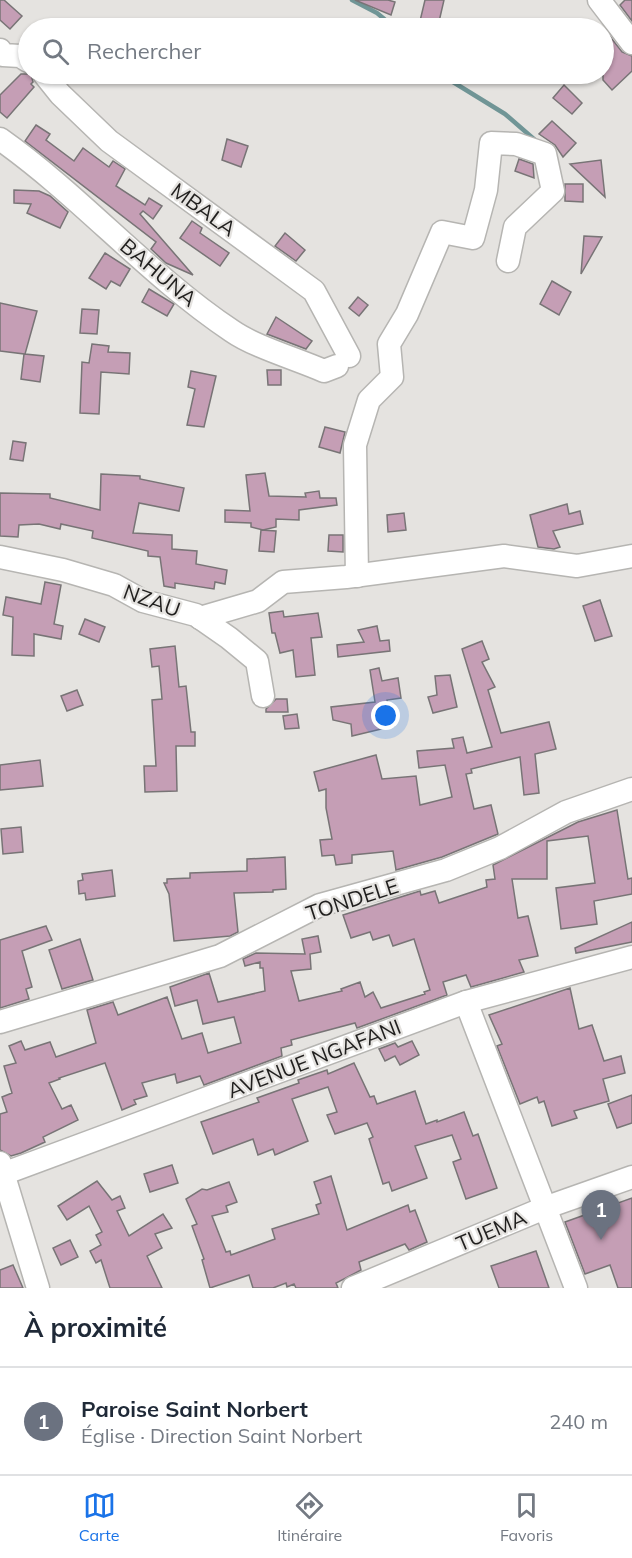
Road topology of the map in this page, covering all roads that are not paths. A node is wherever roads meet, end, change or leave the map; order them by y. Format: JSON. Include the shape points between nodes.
{"nodes":[{"id":1,"x":599,"y":0,"type":"edge"},
{"id":2,"x":613,"y":18,"type":"edge"},
{"id":3,"x":614,"y":20,"type":"edge"},
{"id":4,"x":632,"y":43,"type":"edge"},
{"id":5,"x":1,"y":53,"type":"edge"},
{"id":6,"x":18,"y":56,"type":"edge"},
{"id":7,"x":52,"y":84,"type":"edge"},
{"id":8,"x":0,"y":139,"type":"edge"},
{"id":9,"x":508,"y":261,"type":"dead end"},
{"id":10,"x":343,"y":361,"type":"joint"},
{"id":11,"x":632,"y":556,"type":"edge"},
{"id":12,"x":0,"y":557,"type":"edge"},
{"id":13,"x":357,"y":576,"type":"junction"},
{"id":14,"x":200,"y":618,"type":"junction"},
{"id":15,"x":263,"y":696,"type":"dead end"},
{"id":16,"x":632,"y":789,"type":"edge"},
{"id":17,"x":632,"y":957,"type":"edge"},
{"id":18,"x":466,"y":1002,"type":"junction"},
{"id":19,"x":0,"y":1022,"type":"edge"},
{"id":20,"x":1,"y":1171,"type":"edge"},
{"id":21,"x":632,"y":1177,"type":"edge"},
{"id":22,"x":547,"y":1207,"type":"junction"},
{"id":23,"x":38,"y":1288,"type":"edge"},
{"id":24,"x":353,"y":1288,"type":"edge"},
{"id":25,"x":576,"y":1288,"type":"edge"}],
"edges":[{"from":1,"to":2,"type":"street"},
{"from":3,"to":4,"type":"street"},
{"from":5,"to":6,"type":"street"},
{"from":7,"to":10,"type":"street","name":"MBALA","via":[[109,141],[314,291]]},
{"from":8,"to":10,"type":"street","name":"BAHUNA","via":[[93,214],[168,283],[233,333],[324,371]]},
{"from":9,"to":13,"type":"street","via":[[515,226],[553,191],[545,154],[516,144],[491,143],[486,190],[473,238],[442,232],[407,314],[389,344],[392,377],[369,400],[365,411],[355,445]]},
{"from":11,"to":13,"type":"street","via":[[577,566],[504,556]]},
{"from":12,"to":14,"type":"street","name":"NZAU","via":[[104,582],[143,601]]},
{"from":13,"to":14,"type":"street","via":[[283,582],[258,602]]},
{"from":14,"to":15,"type":"street","name":"NZAU","via":[[256,661]]},
{"from":16,"to":19,"type":"street","name":"TONDELE","via":[[566,812],[500,848],[446,870],[320,905],[220,956]]},
{"from":17,"to":18,"type":"street","name":"AVENUE NGAFANI"},
{"from":18,"to":20,"type":"street","name":"AVENUE NGAFANI"},
{"from":18,"to":22,"type":"street"},
{"from":20,"to":23,"type":"street"},
{"from":21,"to":22,"type":"street","name":"TUEMA"},
{"from":22,"to":24,"type":"street","name":"TUEMA"},
{"from":22,"to":25,"type":"street"}]}
